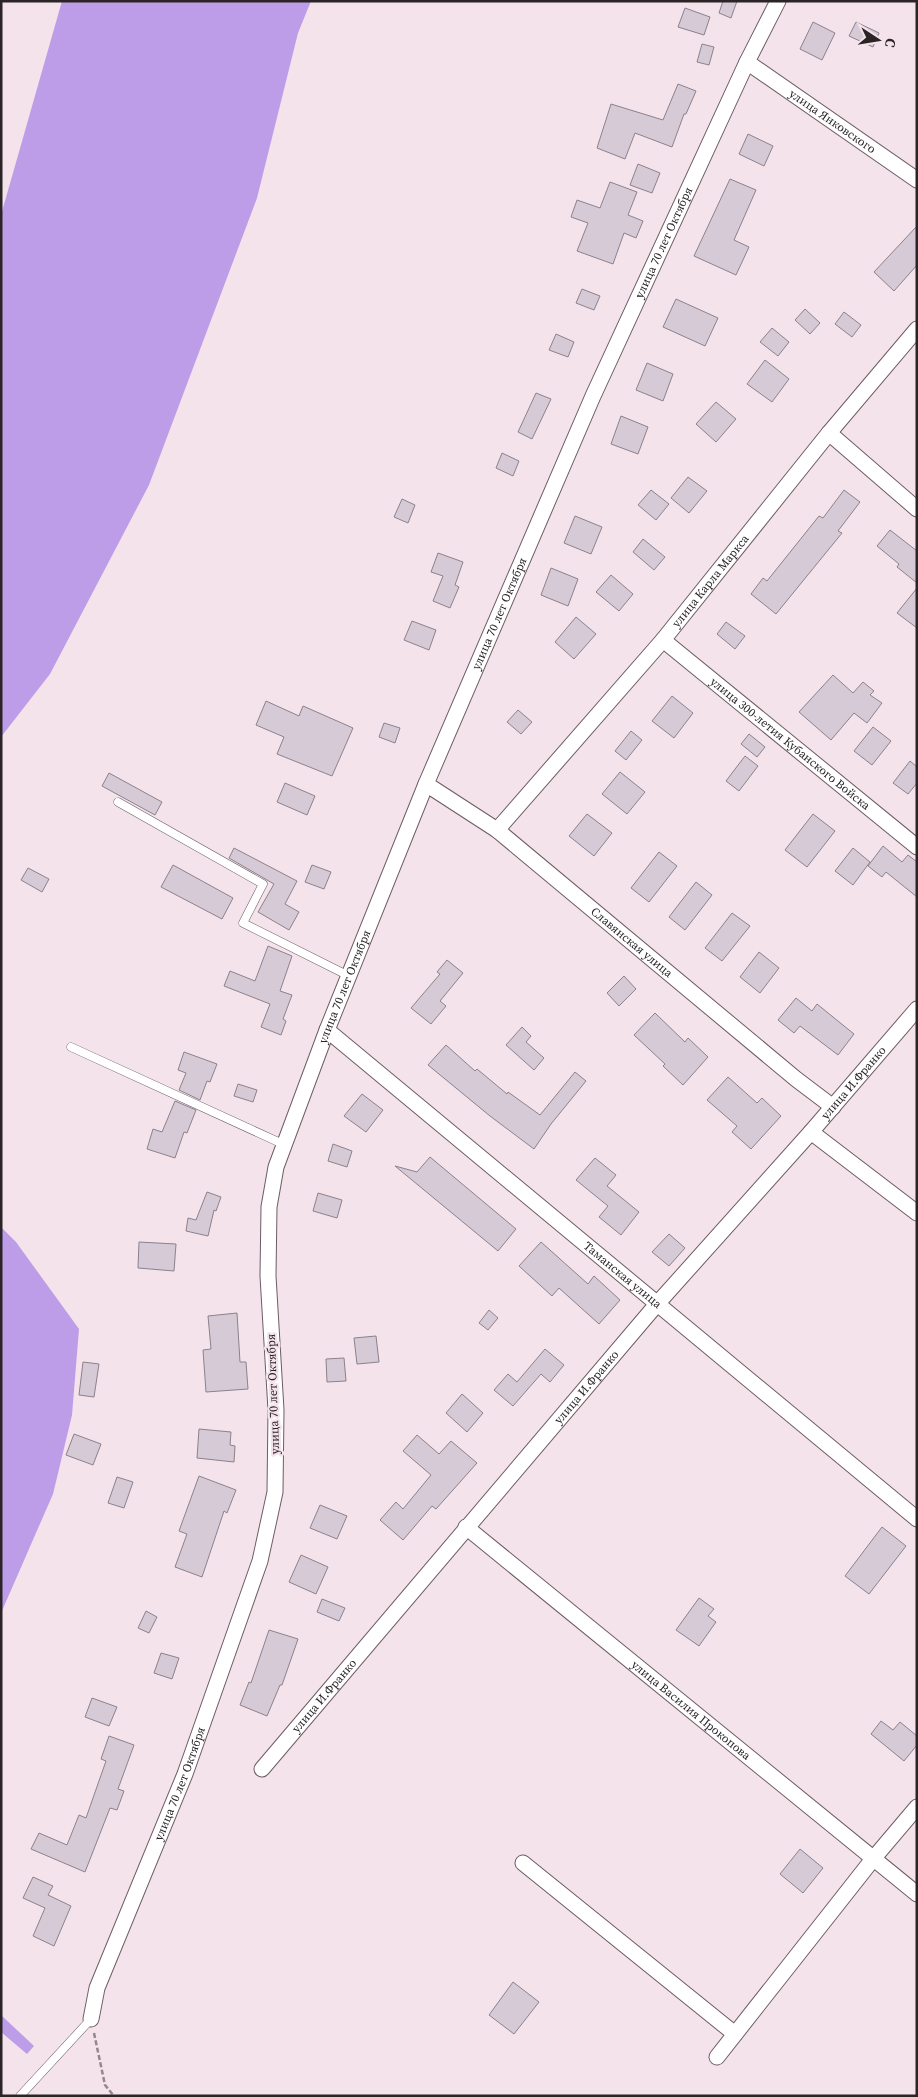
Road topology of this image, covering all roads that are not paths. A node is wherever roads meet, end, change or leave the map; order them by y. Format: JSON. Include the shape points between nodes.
{"nodes":[{"id":1,"x":778,"y":1,"type":"edge"},
{"id":2,"x":747,"y":62,"type":"junction"},
{"id":3,"x":917,"y":180,"type":"edge"},
{"id":4,"x":917,"y":329,"type":"edge"},
{"id":5,"x":829,"y":432,"type":"junction"},
{"id":6,"x":917,"y":509,"type":"edge"},
{"id":7,"x":663,"y":640,"type":"junction"},
{"id":8,"x":426,"y":784,"type":"junction"},
{"id":9,"x":118,"y":802,"type":"dead end"},
{"id":10,"x":497,"y":830,"type":"junction"},
{"id":11,"x":917,"y":847,"type":"edge"},
{"id":12,"x":349,"y":976,"type":"junction"},
{"id":13,"x":917,"y":1009,"type":"edge"},
{"id":14,"x":327,"y":1030,"type":"junction"},
{"id":15,"x":71,"y":1047,"type":"dead end"},
{"id":16,"x":833,"y":1107,"type":"junction"},
{"id":17,"x":811,"y":1132,"type":"junction"},
{"id":18,"x":285,"y":1145,"type":"junction"},
{"id":19,"x":917,"y":1213,"type":"edge"},
{"id":20,"x":657,"y":1304,"type":"junction"},
{"id":21,"x":917,"y":1519,"type":"edge"},
{"id":22,"x":466,"y":1527,"type":"junction"},
{"id":23,"x":262,"y":1769,"type":"dead end"},
{"id":24,"x":917,"y":1807,"type":"edge"},
{"id":25,"x":873,"y":1859,"type":"junction"},
{"id":26,"x":523,"y":1863,"type":"dead end"},
{"id":27,"x":917,"y":1894,"type":"edge"},
{"id":28,"x":91,"y":2019,"type":"joint"},
{"id":29,"x":735,"y":2034,"type":"junction"},
{"id":30,"x":717,"y":2057,"type":"dead end"},
{"id":31,"x":20,"y":2096,"type":"edge"}],
"edges":[{"from":1,"to":2,"type":"street","name":"улица 70 лет Октября"},
{"from":2,"to":3,"type":"street","name":"улица Янковского"},
{"from":2,"to":8,"type":"street","name":"улица 70 лет Октября","via":[[593,396]]},
{"from":4,"to":5,"type":"street","name":"улица Карла Маркса"},
{"from":5,"to":6,"type":"street"},
{"from":5,"to":7,"type":"street","name":"улица Карла Маркса"},
{"from":7,"to":10,"type":"street","name":"улица Карла Маркса"},
{"from":7,"to":11,"type":"street","name":"улица 300-летия Кубанского Войска"},
{"from":8,"to":10,"type":"street","name":"Славянская улица"},
{"from":8,"to":12,"type":"street","name":"улица 70 лет Октября"},
{"from":9,"to":12,"type":"lane","via":[[262,884],[243,923]]},
{"from":10,"to":16,"type":"street","name":"Славянская улица"},
{"from":12,"to":14,"type":"street","name":"улица 70 лет Октября"},
{"from":13,"to":16,"type":"street","name":"улица И.Франко"},
{"from":14,"to":18,"type":"street","name":"улица 70 лет Октября"},
{"from":14,"to":20,"type":"street","name":"Таманская улица"},
{"from":15,"to":18,"type":"lane"},
{"from":16,"to":17,"type":"street","name":"улица И.Франко"},
{"from":17,"to":19,"type":"street"},
{"from":17,"to":20,"type":"street","name":"улица И.Франко"},
{"from":18,"to":28,"type":"street","name":"улица 70 лет Октября","via":[[276,1167],[269,1207],[268,1276],[276,1410],[275,1492],[260,1561],[185,1774],[97,1988]]},
{"from":20,"to":21,"type":"street","name":"Таманская улица"},
{"from":20,"to":22,"type":"street","name":"улица И.Франко"},
{"from":22,"to":23,"type":"street","name":"улица И.Франко"},
{"from":22,"to":25,"type":"street","name":"улица Василия Прокопова"},
{"from":24,"to":25,"type":"street"},
{"from":25,"to":27,"type":"street","name":"улица Василия Прокопова"},
{"from":25,"to":29,"type":"street"},
{"from":26,"to":29,"type":"street"},
{"from":28,"to":31,"type":"lane"},
{"from":29,"to":30,"type":"street"}]}
